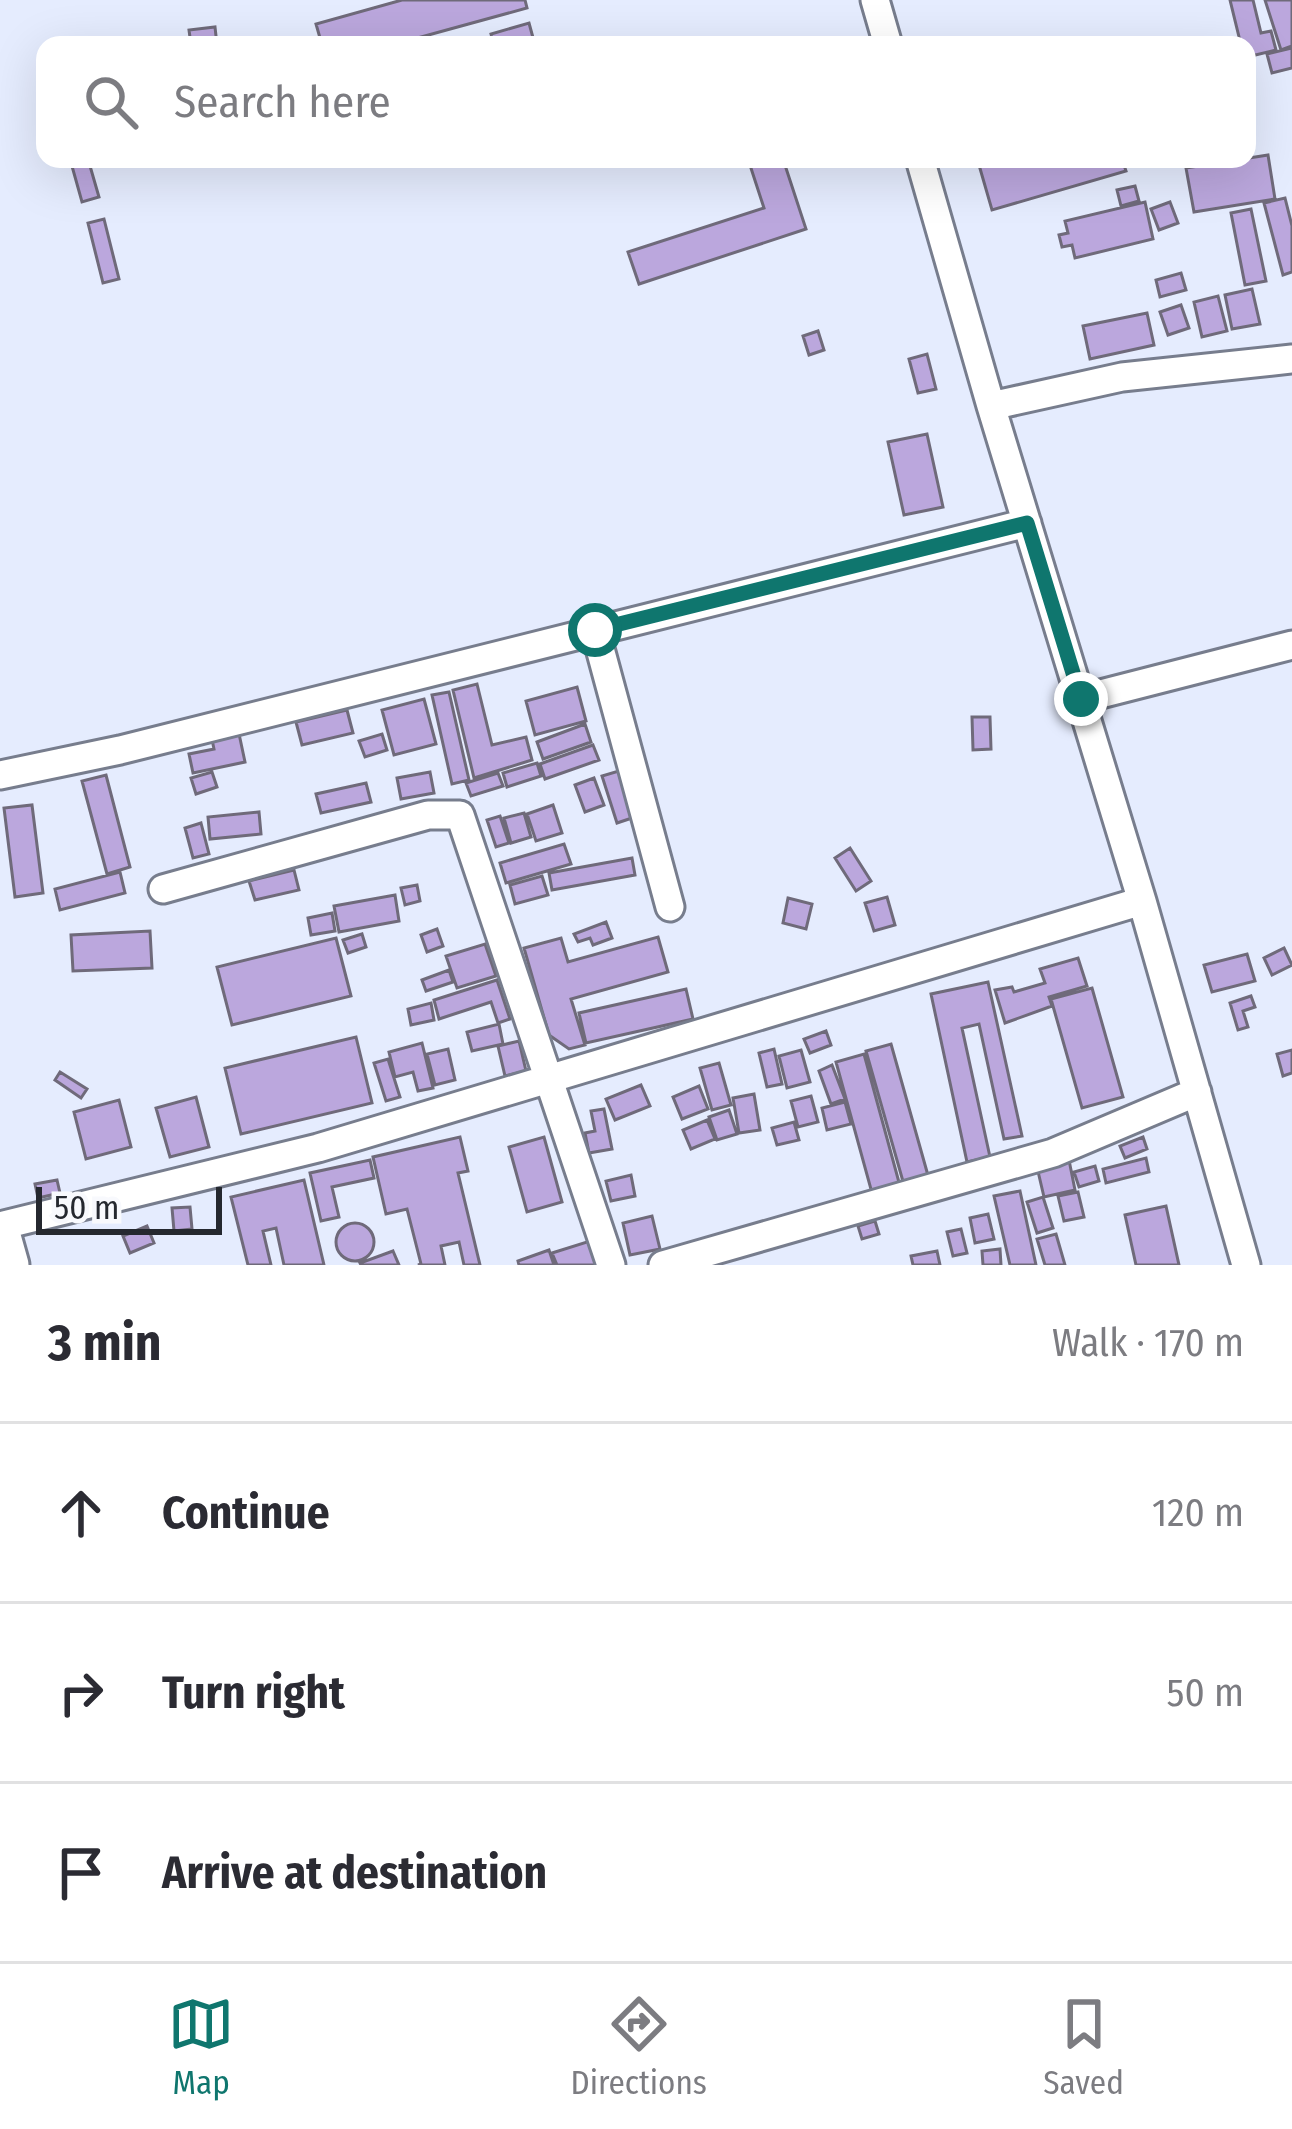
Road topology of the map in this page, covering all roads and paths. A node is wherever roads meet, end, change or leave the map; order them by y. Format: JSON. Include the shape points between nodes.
{"nodes":[{"id":1,"x":878,"y":1,"type":"edge"},
{"id":2,"x":886,"y":36,"type":"edge"},
{"id":3,"x":923,"y":168,"type":"edge"},
{"id":4,"x":1292,"y":359,"type":"edge"},
{"id":5,"x":992,"y":406,"type":"junction"},
{"id":6,"x":1027,"y":523,"type":"junction"},
{"id":7,"x":595,"y":630,"type":"junction"},
{"id":8,"x":1292,"y":645,"type":"edge"},
{"id":9,"x":1081,"y":699,"type":"junction"},
{"id":10,"x":0,"y":775,"type":"edge"},
{"id":11,"x":163,"y":889,"type":"dead end"},
{"id":12,"x":1142,"y":901,"type":"junction"},
{"id":13,"x":670,"y":907,"type":"dead end"},
{"id":14,"x":550,"y":1078,"type":"junction"},
{"id":15,"x":1196,"y":1092,"type":"junction"},
{"id":16,"x":0,"y":1230,"type":"edge"},
{"id":17,"x":9,"y":1265,"type":"edge"},
{"id":18,"x":611,"y":1265,"type":"edge"},
{"id":19,"x":663,"y":1265,"type":"edge"},
{"id":20,"x":1246,"y":1265,"type":"edge"}],
"edges":[{"from":1,"to":2,"type":"street"},
{"from":3,"to":5,"type":"street"},
{"from":4,"to":5,"type":"street","via":[[1122,377]]},
{"from":5,"to":6,"type":"street"},
{"from":6,"to":7,"type":"street"},
{"from":6,"to":9,"type":"street"},
{"from":7,"to":10,"type":"street"},
{"from":7,"to":13,"type":"street"},
{"from":8,"to":9,"type":"street"},
{"from":9,"to":12,"type":"street"},
{"from":11,"to":14,"type":"street","via":[[428,815],[460,815]]},
{"from":12,"to":14,"type":"street"},
{"from":12,"to":15,"type":"street"},
{"from":14,"to":16,"type":"street"},
{"from":14,"to":18,"type":"street"},
{"from":15,"to":19,"type":"street","via":[[1053,1153]]},
{"from":15,"to":20,"type":"street"},
{"from":16,"to":17,"type":"highway"}]}
